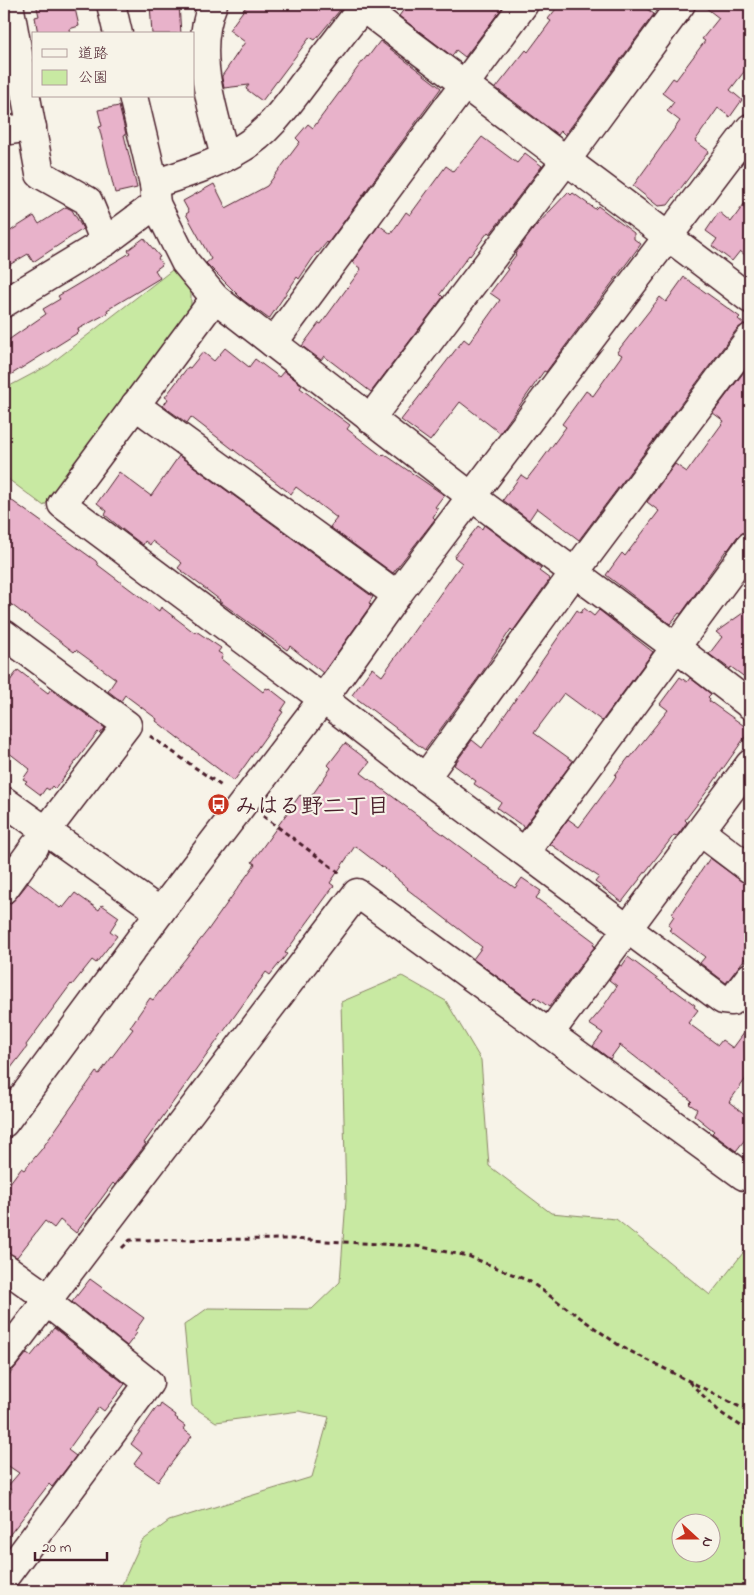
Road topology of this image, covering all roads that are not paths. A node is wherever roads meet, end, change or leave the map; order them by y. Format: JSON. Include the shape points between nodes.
{"nodes":[{"id":1,"x":9,"y":4,"type":"edge"},
{"id":2,"x":111,"y":4,"type":"edge"},
{"id":3,"x":213,"y":4,"type":"edge"},
{"id":4,"x":524,"y":4,"type":"edge"},
{"id":5,"x":681,"y":4,"type":"edge"},
{"id":6,"x":362,"y":5,"type":"edge"},
{"id":7,"x":118,"y":32,"type":"edge"},
{"id":8,"x":463,"y":84,"type":"junction"},
{"id":9,"x":133,"y":98,"type":"edge"},
{"id":10,"x":32,"y":127,"type":"junction"},
{"id":11,"x":750,"y":128,"type":"edge"},
{"id":12,"x":4,"y":131,"type":"edge"},
{"id":13,"x":225,"y":158,"type":"junction"},
{"id":14,"x":567,"y":159,"type":"junction"},
{"id":15,"x":155,"y":194,"type":"junction"},
{"id":16,"x":668,"y":236,"type":"junction"},
{"id":17,"x":105,"y":242,"type":"junction"},
{"id":18,"x":215,"y":298,"type":"junction"},
{"id":19,"x":750,"y":299,"type":"edge"},
{"id":20,"x":9,"y":308,"type":"edge"},
{"id":21,"x":750,"y":338,"type":"edge"},
{"id":22,"x":273,"y":343,"type":"junction"},
{"id":23,"x":135,"y":405,"type":"junction"},
{"id":24,"x":370,"y":419,"type":"junction"},
{"id":25,"x":472,"y":497,"type":"junction"},
{"id":26,"x":750,"y":546,"type":"edge"},
{"id":27,"x":574,"y":573,"type":"junction"},
{"id":28,"x":398,"y":596,"type":"junction"},
{"id":29,"x":4,"y":634,"type":"edge"},
{"id":30,"x":675,"y":647,"type":"junction"},
{"id":31,"x":323,"y":698,"type":"junction"},
{"id":32,"x":750,"y":705,"type":"edge"},
{"id":33,"x":750,"y":764,"type":"edge"},
{"id":34,"x":425,"y":778,"type":"junction"},
{"id":35,"x":4,"y":801,"type":"edge"},
{"id":36,"x":701,"y":832,"type":"junction"},
{"id":37,"x":40,"y":838,"type":"junction"},
{"id":38,"x":525,"y":852,"type":"junction"},
{"id":39,"x":750,"y":869,"type":"edge"},
{"id":40,"x":4,"y":889,"type":"edge"},
{"id":41,"x":160,"y":912,"type":"junction"},
{"id":42,"x":629,"y":930,"type":"junction"},
{"id":43,"x":750,"y":977,"type":"edge"},
{"id":44,"x":549,"y":1034,"type":"junction"},
{"id":45,"x":4,"y":1123,"type":"edge"},
{"id":46,"x":750,"y":1176,"type":"edge"},
{"id":47,"x":4,"y":1267,"type":"edge"},
{"id":48,"x":49,"y":1299,"type":"junction"},
{"id":49,"x":4,"y":1357,"type":"edge"},
{"id":50,"x":4,"y":1578,"type":"edge"}],
"edges":[{"from":1,"to":10,"type":"street"},
{"from":2,"to":7,"type":"street"},
{"from":3,"to":13,"type":"street","via":[[208,15],[203,50],[209,94]]},
{"from":4,"to":8,"type":"street"},
{"from":5,"to":14,"type":"street"},
{"from":6,"to":8,"type":"street"},
{"from":6,"to":13,"type":"street","via":[[263,132]]},
{"from":8,"to":14,"type":"street"},
{"from":8,"to":22,"type":"street"},
{"from":9,"to":15,"type":"street"},
{"from":10,"to":12,"type":"street"},
{"from":10,"to":17,"type":"street","via":[[40,174],[88,201]]},
{"from":11,"to":16,"type":"street"},
{"from":13,"to":15,"type":"street"},
{"from":14,"to":16,"type":"street"},
{"from":14,"to":24,"type":"street"},
{"from":15,"to":17,"type":"street"},
{"from":15,"to":18,"type":"street","via":[[185,262]]},
{"from":16,"to":19,"type":"street"},
{"from":16,"to":25,"type":"street"},
{"from":17,"to":20,"type":"street"},
{"from":18,"to":22,"type":"street"},
{"from":18,"to":23,"type":"street"},
{"from":21,"to":27,"type":"street"},
{"from":22,"to":24,"type":"street"},
{"from":23,"to":28,"type":"street"},
{"from":23,"to":31,"type":"street","via":[[62,504]]},
{"from":24,"to":25,"type":"street"},
{"from":25,"to":27,"type":"street"},
{"from":25,"to":28,"type":"street"},
{"from":26,"to":30,"type":"street"},
{"from":27,"to":30,"type":"street"},
{"from":27,"to":34,"type":"street"},
{"from":28,"to":31,"type":"street"},
{"from":29,"to":37,"type":"street","via":[[127,725]]},
{"from":30,"to":32,"type":"street"},
{"from":30,"to":38,"type":"street"},
{"from":31,"to":34,"type":"street"},
{"from":31,"to":41,"type":"street"},
{"from":33,"to":36,"type":"street"},
{"from":34,"to":38,"type":"street"},
{"from":35,"to":37,"type":"street"},
{"from":36,"to":39,"type":"street"},
{"from":36,"to":42,"type":"street"},
{"from":37,"to":40,"type":"street"},
{"from":37,"to":41,"type":"street"},
{"from":38,"to":42,"type":"street"},
{"from":41,"to":45,"type":"street"},
{"from":42,"to":43,"type":"street","via":[[723,1000],[732,1001]]},
{"from":42,"to":44,"type":"street"},
{"from":44,"to":46,"type":"street","via":[[744,1176]]},
{"from":44,"to":48,"type":"street","via":[[357,893]]},
{"from":47,"to":48,"type":"street"},
{"from":48,"to":49,"type":"street"},
{"from":48,"to":50,"type":"street","via":[[53,1307],[149,1383]]}]}
